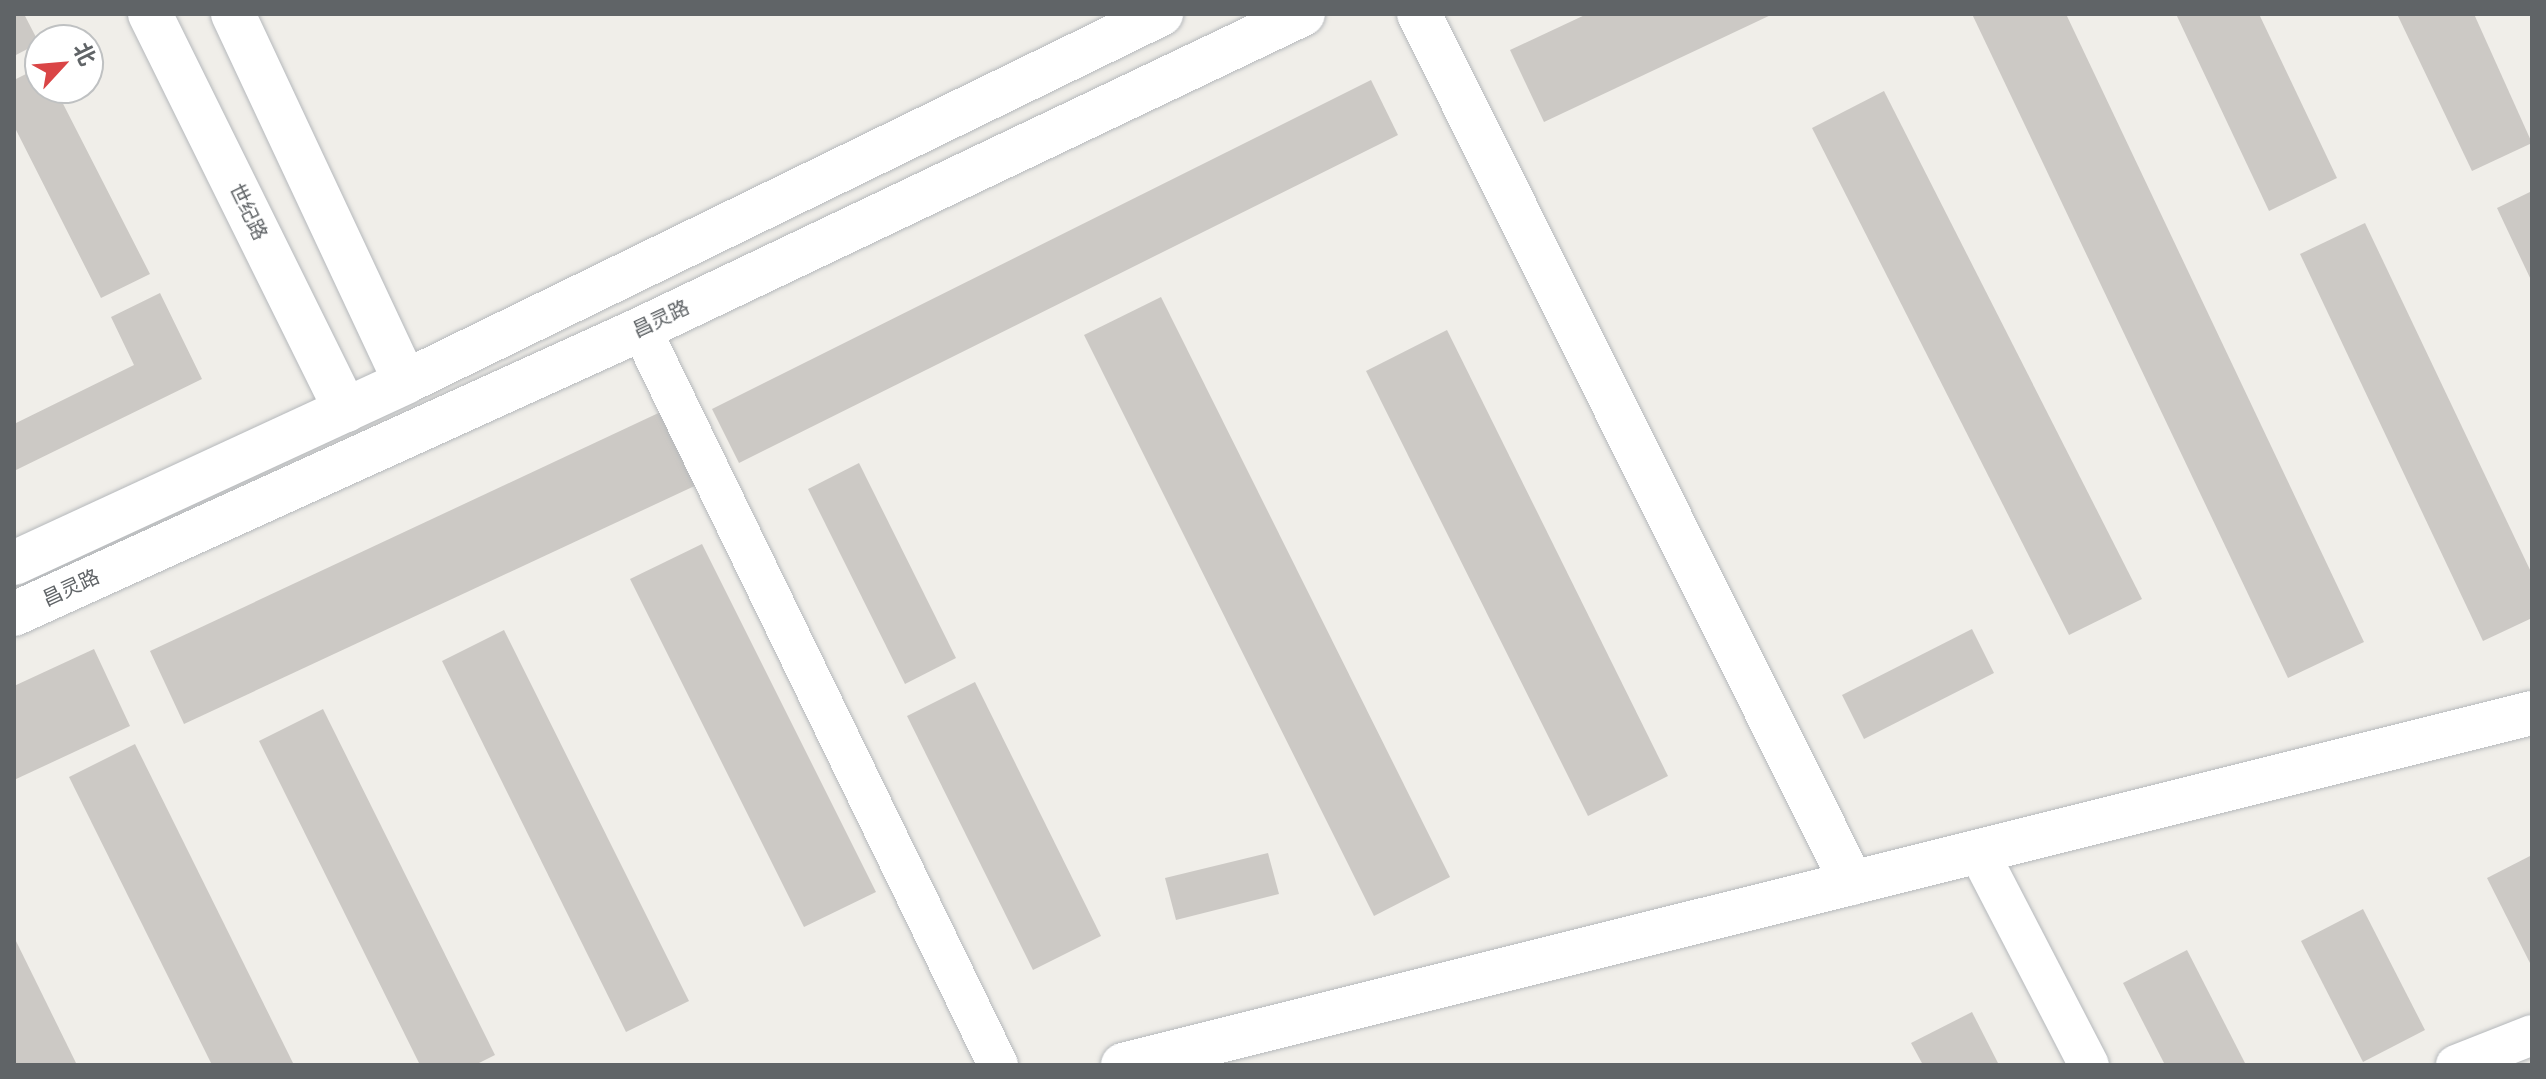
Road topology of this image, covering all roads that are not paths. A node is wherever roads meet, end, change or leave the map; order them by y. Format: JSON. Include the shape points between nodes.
{"nodes":[{"id":1,"x":150,"y":14,"type":"edge"},
{"id":2,"x":233,"y":14,"type":"edge"},
{"id":3,"x":1161,"y":14,"type":"edge"},
{"id":4,"x":1303,"y":14,"type":"edge"},
{"id":5,"x":1419,"y":14,"type":"edge"},
{"id":6,"x":641,"y":329,"type":"junction"},
{"id":7,"x":405,"y":382,"type":"junction"},
{"id":8,"x":346,"y":410,"type":"junction"},
{"id":9,"x":14,"y":563,"type":"edge"},
{"id":10,"x":14,"y":614,"type":"edge"},
{"id":11,"x":2532,"y":713,"type":"edge"},
{"id":12,"x":1978,"y":851,"type":"junction"},
{"id":13,"x":1852,"y":883,"type":"junction"},
{"id":14,"x":2532,"y":1035,"type":"edge"},
{"id":15,"x":998,"y":1065,"type":"edge"},
{"id":16,"x":1123,"y":1065,"type":"edge"},
{"id":17,"x":2089,"y":1065,"type":"edge"},
{"id":18,"x":2456,"y":1065,"type":"edge"}],
"edges":[{"from":1,"to":8,"type":"street","name":"世纪路"},
{"from":2,"to":7,"type":"street"},
{"from":3,"to":7,"type":"street"},
{"from":4,"to":6,"type":"street","name":"昌灵路"},
{"from":5,"to":13,"type":"street"},
{"from":6,"to":10,"type":"street","name":"昌灵路"},
{"from":6,"to":15,"type":"street"},
{"from":7,"to":8,"type":"street"},
{"from":8,"to":9,"type":"street"},
{"from":11,"to":12,"type":"street"},
{"from":12,"to":13,"type":"street"},
{"from":12,"to":17,"type":"street"},
{"from":13,"to":16,"type":"street"},
{"from":14,"to":18,"type":"street"}]}
